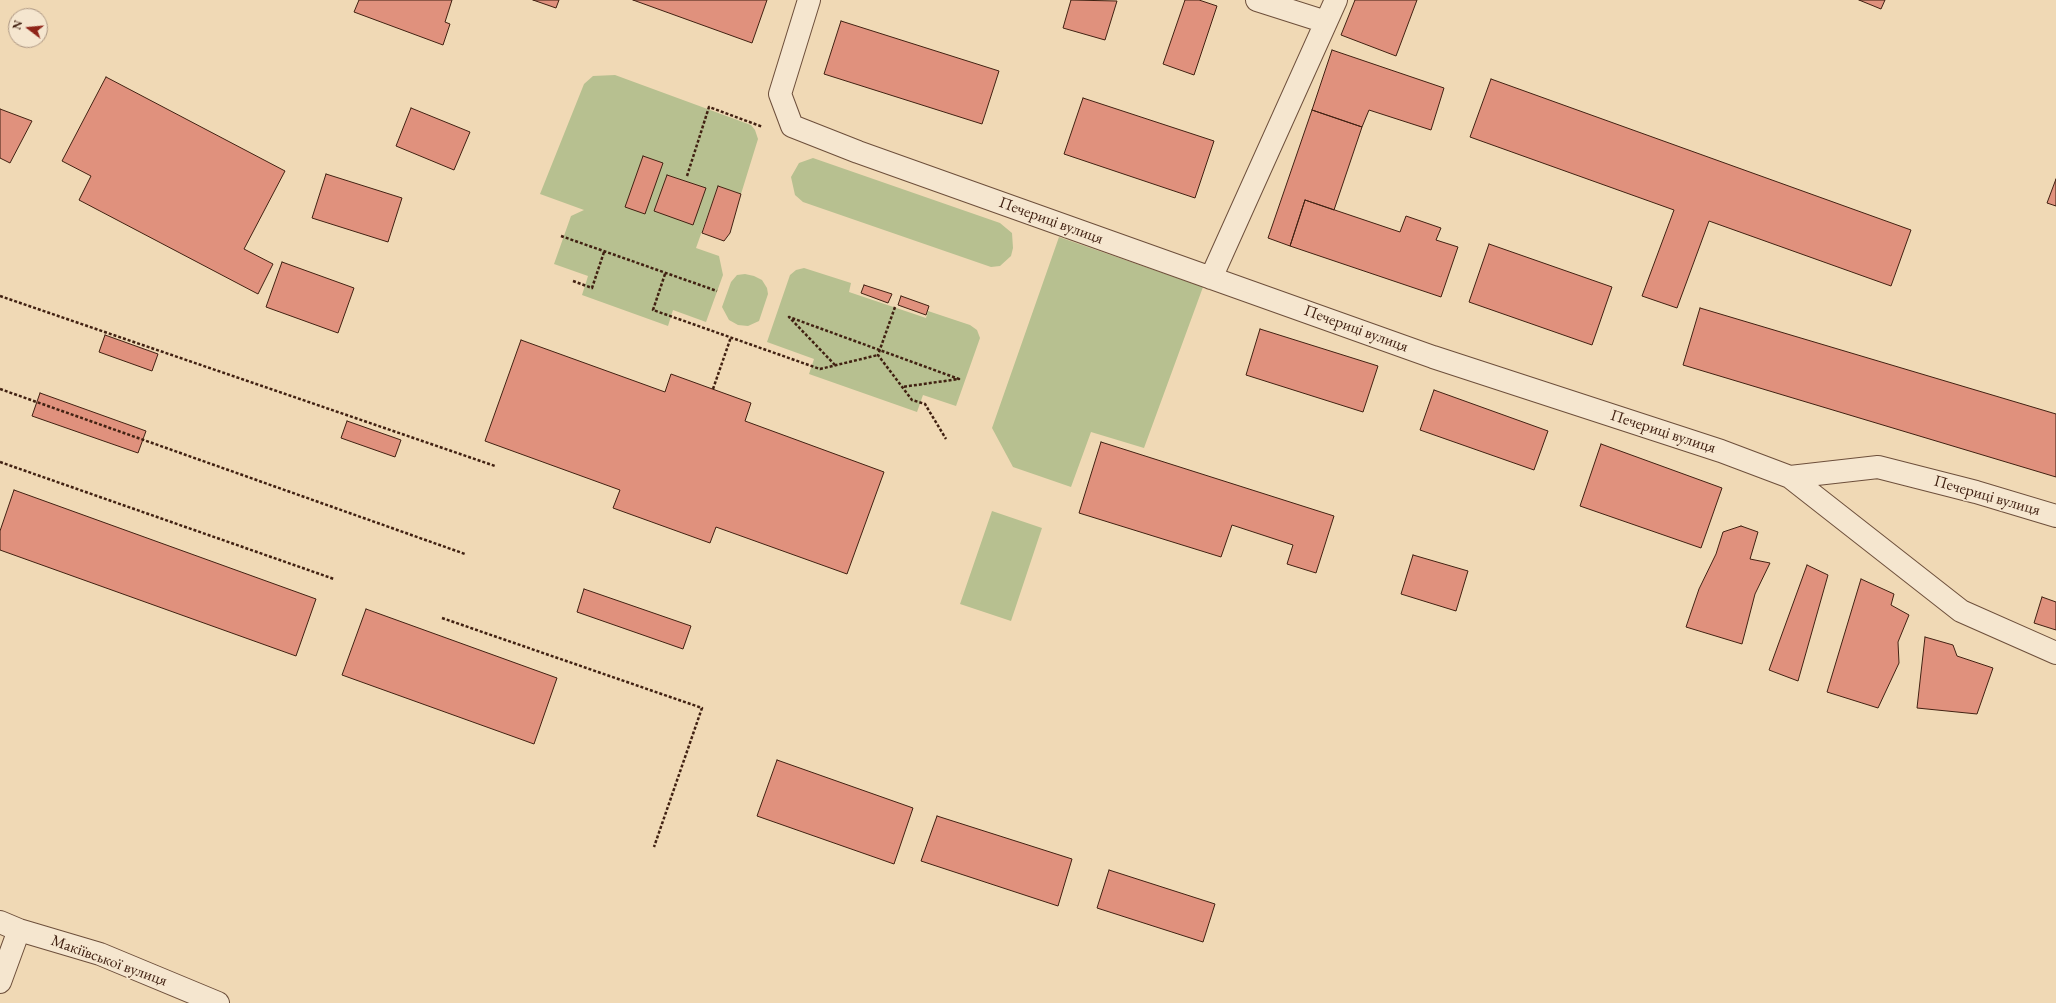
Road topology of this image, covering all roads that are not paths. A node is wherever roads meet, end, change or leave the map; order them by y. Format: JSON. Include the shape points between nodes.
{"nodes":[{"id":1,"x":809,"y":0,"type":"edge"},
{"id":2,"x":1257,"y":0,"type":"edge"},
{"id":3,"x":1336,"y":0,"type":"edge"},
{"id":4,"x":1326,"y":22,"type":"junction"},
{"id":5,"x":1211,"y":278,"type":"junction"},
{"id":6,"x":1790,"y":477,"type":"junction"},
{"id":7,"x":2056,"y":516,"type":"edge"},
{"id":8,"x":2056,"y":653,"type":"edge"},
{"id":9,"x":9,"y":926,"type":"edge"},
{"id":10,"x":0,"y":982,"type":"edge"},
{"id":11,"x":218,"y":1003,"type":"edge"}],
"edges":[{"from":1,"to":5,"type":"street","name":"Печериці вулиця","via":[[780,94],[792,126],[865,155]]},
{"from":2,"to":4,"type":"street"},
{"from":3,"to":4,"type":"street"},
{"from":4,"to":5,"type":"street"},
{"from":5,"to":6,"type":"street","name":"Печериці вулиця","via":[[1433,356],[1721,451]]},
{"from":6,"to":7,"type":"street","name":"Печериці вулиця","via":[[1878,467]]},
{"from":6,"to":8,"type":"street","via":[[1961,610]]},
{"from":9,"to":10,"type":"street"},
{"from":9,"to":11,"type":"street","name":"Макіївської вулиця","via":[[100,954]]}]}
